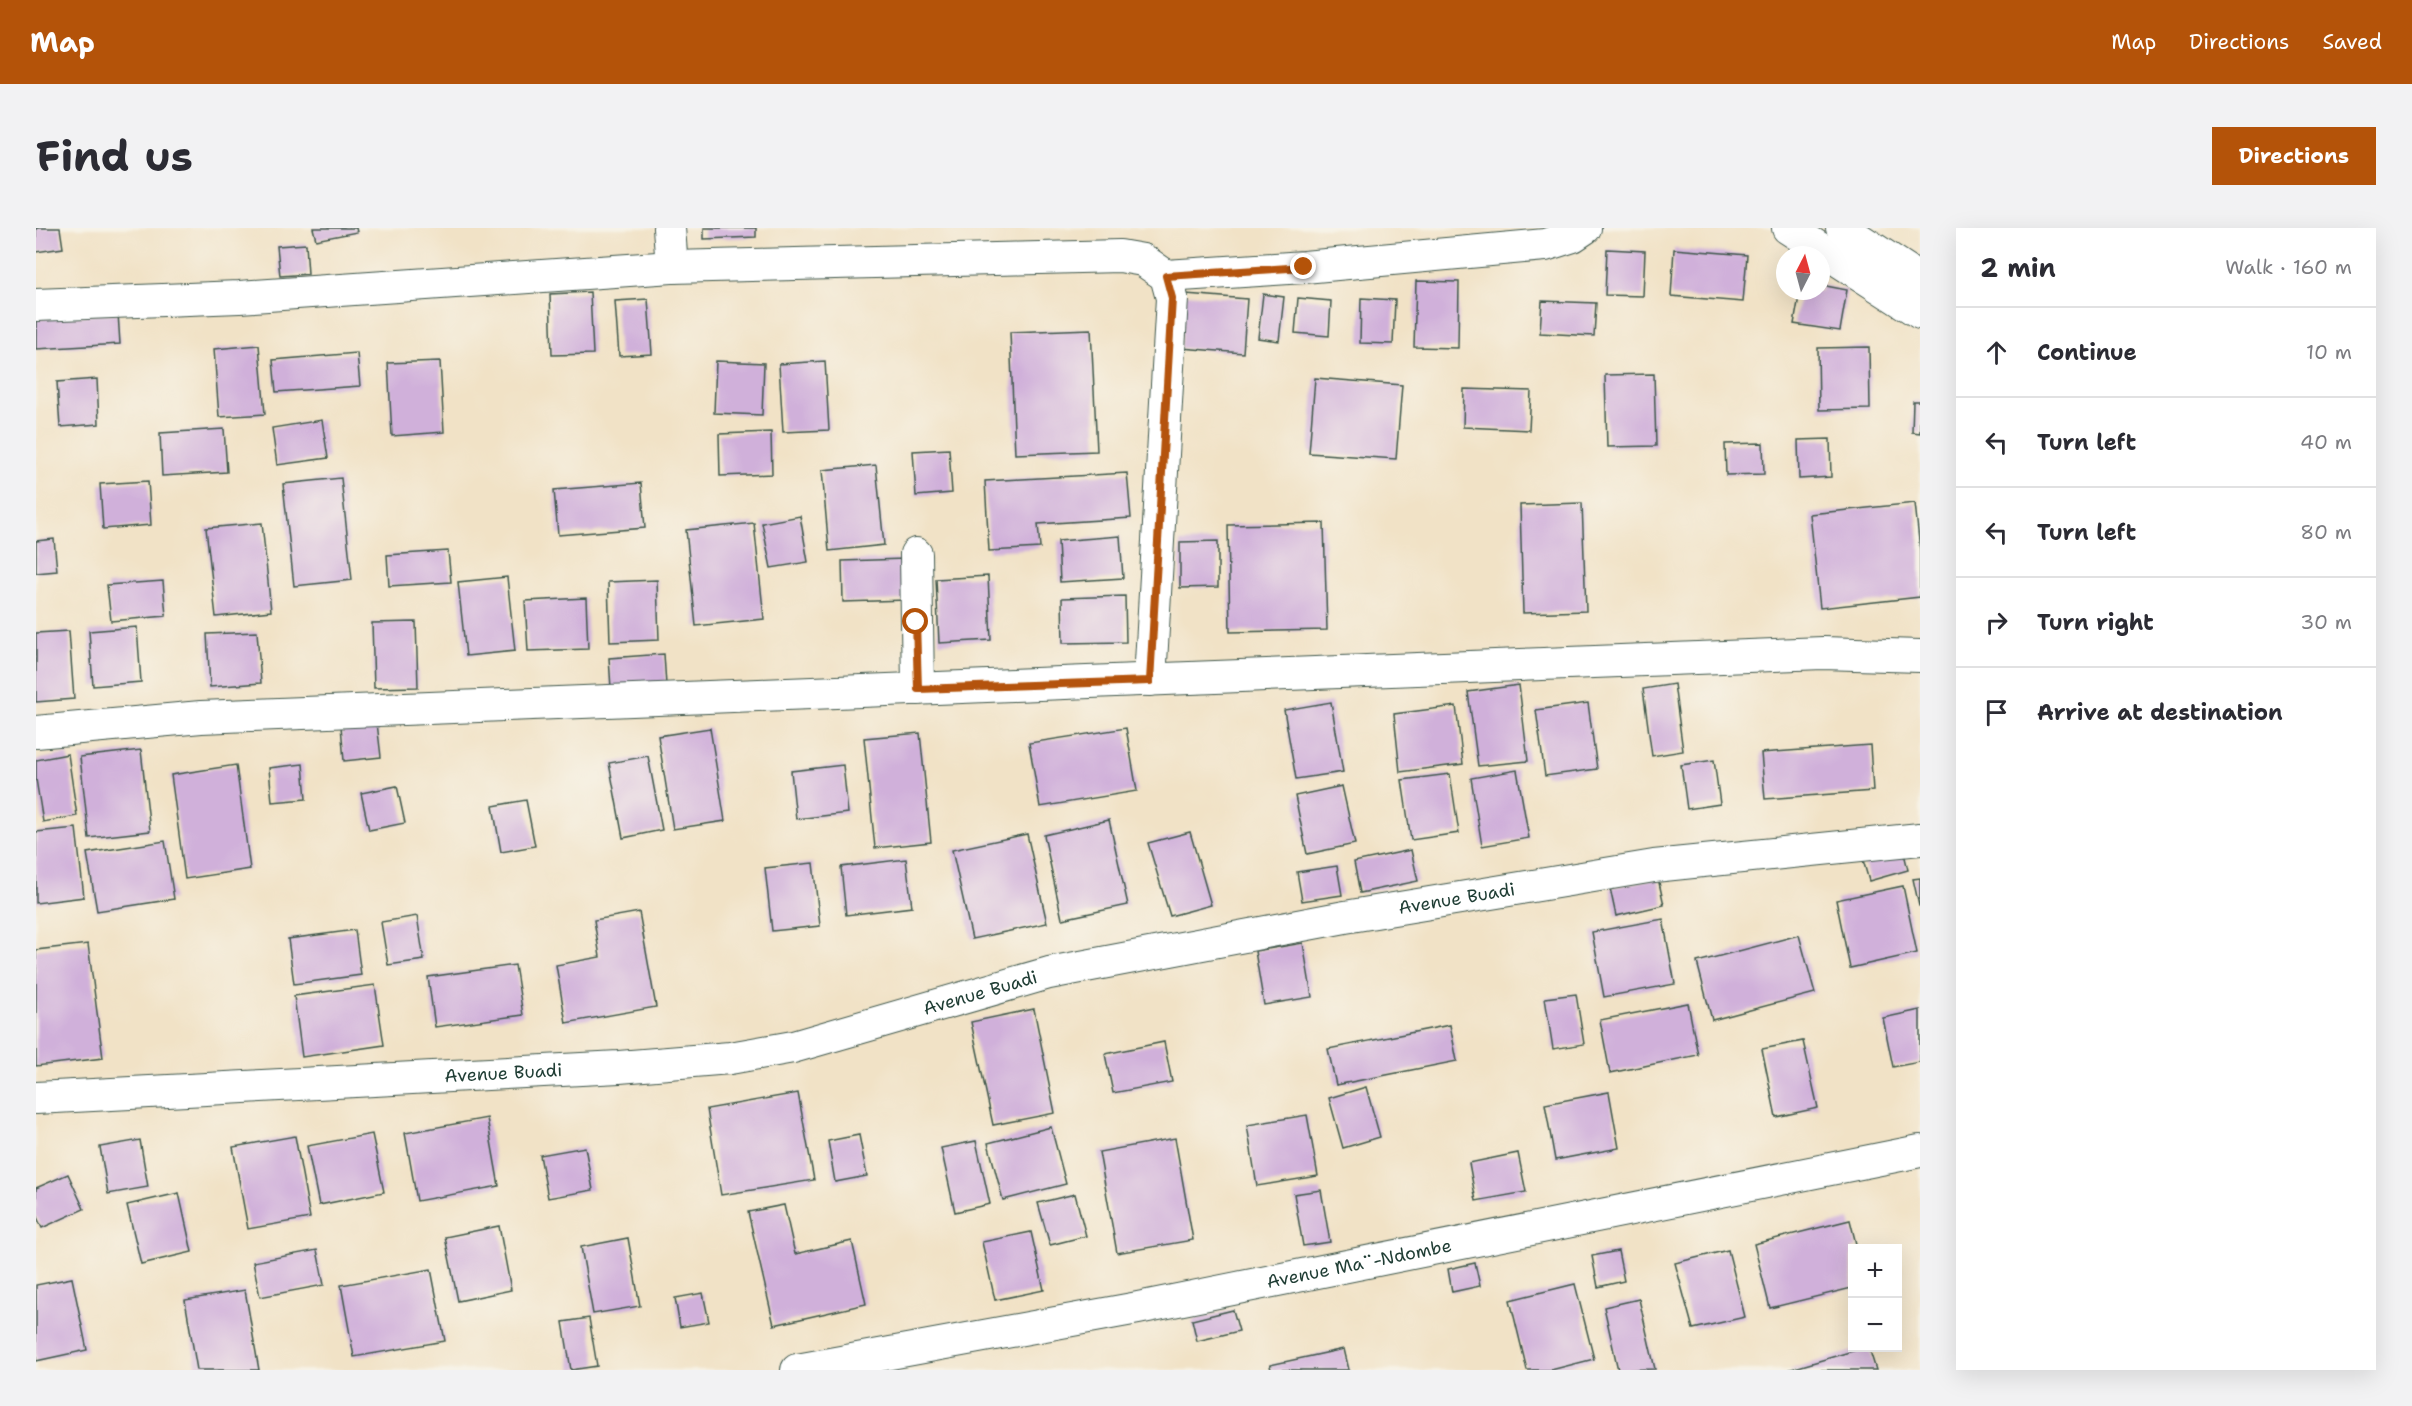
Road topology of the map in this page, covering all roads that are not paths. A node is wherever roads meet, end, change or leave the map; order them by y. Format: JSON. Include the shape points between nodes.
{"nodes":[{"id":1,"x":669,"y":228,"type":"edge"},
{"id":2,"x":1585,"y":228,"type":"edge"},
{"id":3,"x":1788,"y":228,"type":"edge"},
{"id":4,"x":1842,"y":228,"type":"edge"},
{"id":5,"x":672,"y":267,"type":"junction"},
{"id":6,"x":1166,"y":276,"type":"junction"},
{"id":7,"x":1920,"y":279,"type":"edge"},
{"id":8,"x":36,"y":305,"type":"edge"},
{"id":9,"x":1920,"y":313,"type":"edge"},
{"id":10,"x":916,"y":554,"type":"dead end"},
{"id":11,"x":1920,"y":656,"type":"edge"},
{"id":12,"x":1150,"y":681,"type":"junction"},
{"id":13,"x":918,"y":689,"type":"junction"},
{"id":14,"x":36,"y":732,"type":"edge"},
{"id":15,"x":1920,"y":839,"type":"edge"},
{"id":16,"x":36,"y":1098,"type":"edge"},
{"id":17,"x":1920,"y":1151,"type":"edge"},
{"id":18,"x":797,"y":1370,"type":"edge"}],
"edges":[{"from":1,"to":5,"type":"street"},
{"from":2,"to":6,"type":"street","via":[[1574,236],[1545,245]]},
{"from":3,"to":9,"type":"street"},
{"from":4,"to":7,"type":"street"},
{"from":5,"to":6,"type":"street","via":[[1120,256],[1143,260]]},
{"from":5,"to":8,"type":"street","via":[[239,297]]},
{"from":6,"to":12,"type":"street","via":[[1172,298]]},
{"from":10,"to":13,"type":"street"},
{"from":11,"to":12,"type":"street","via":[[1823,653]]},
{"from":12,"to":13,"type":"street"},
{"from":13,"to":14,"type":"street","via":[[213,717]]},
{"from":15,"to":16,"type":"street","name":"Avenue Buadi","via":[[1654,867],[1345,917],[1049,973],[793,1047],[730,1058]]},
{"from":17,"to":18,"type":"street","name":"Avenue Ma¨-Ndombe","via":[[1138,1308]]}]}
